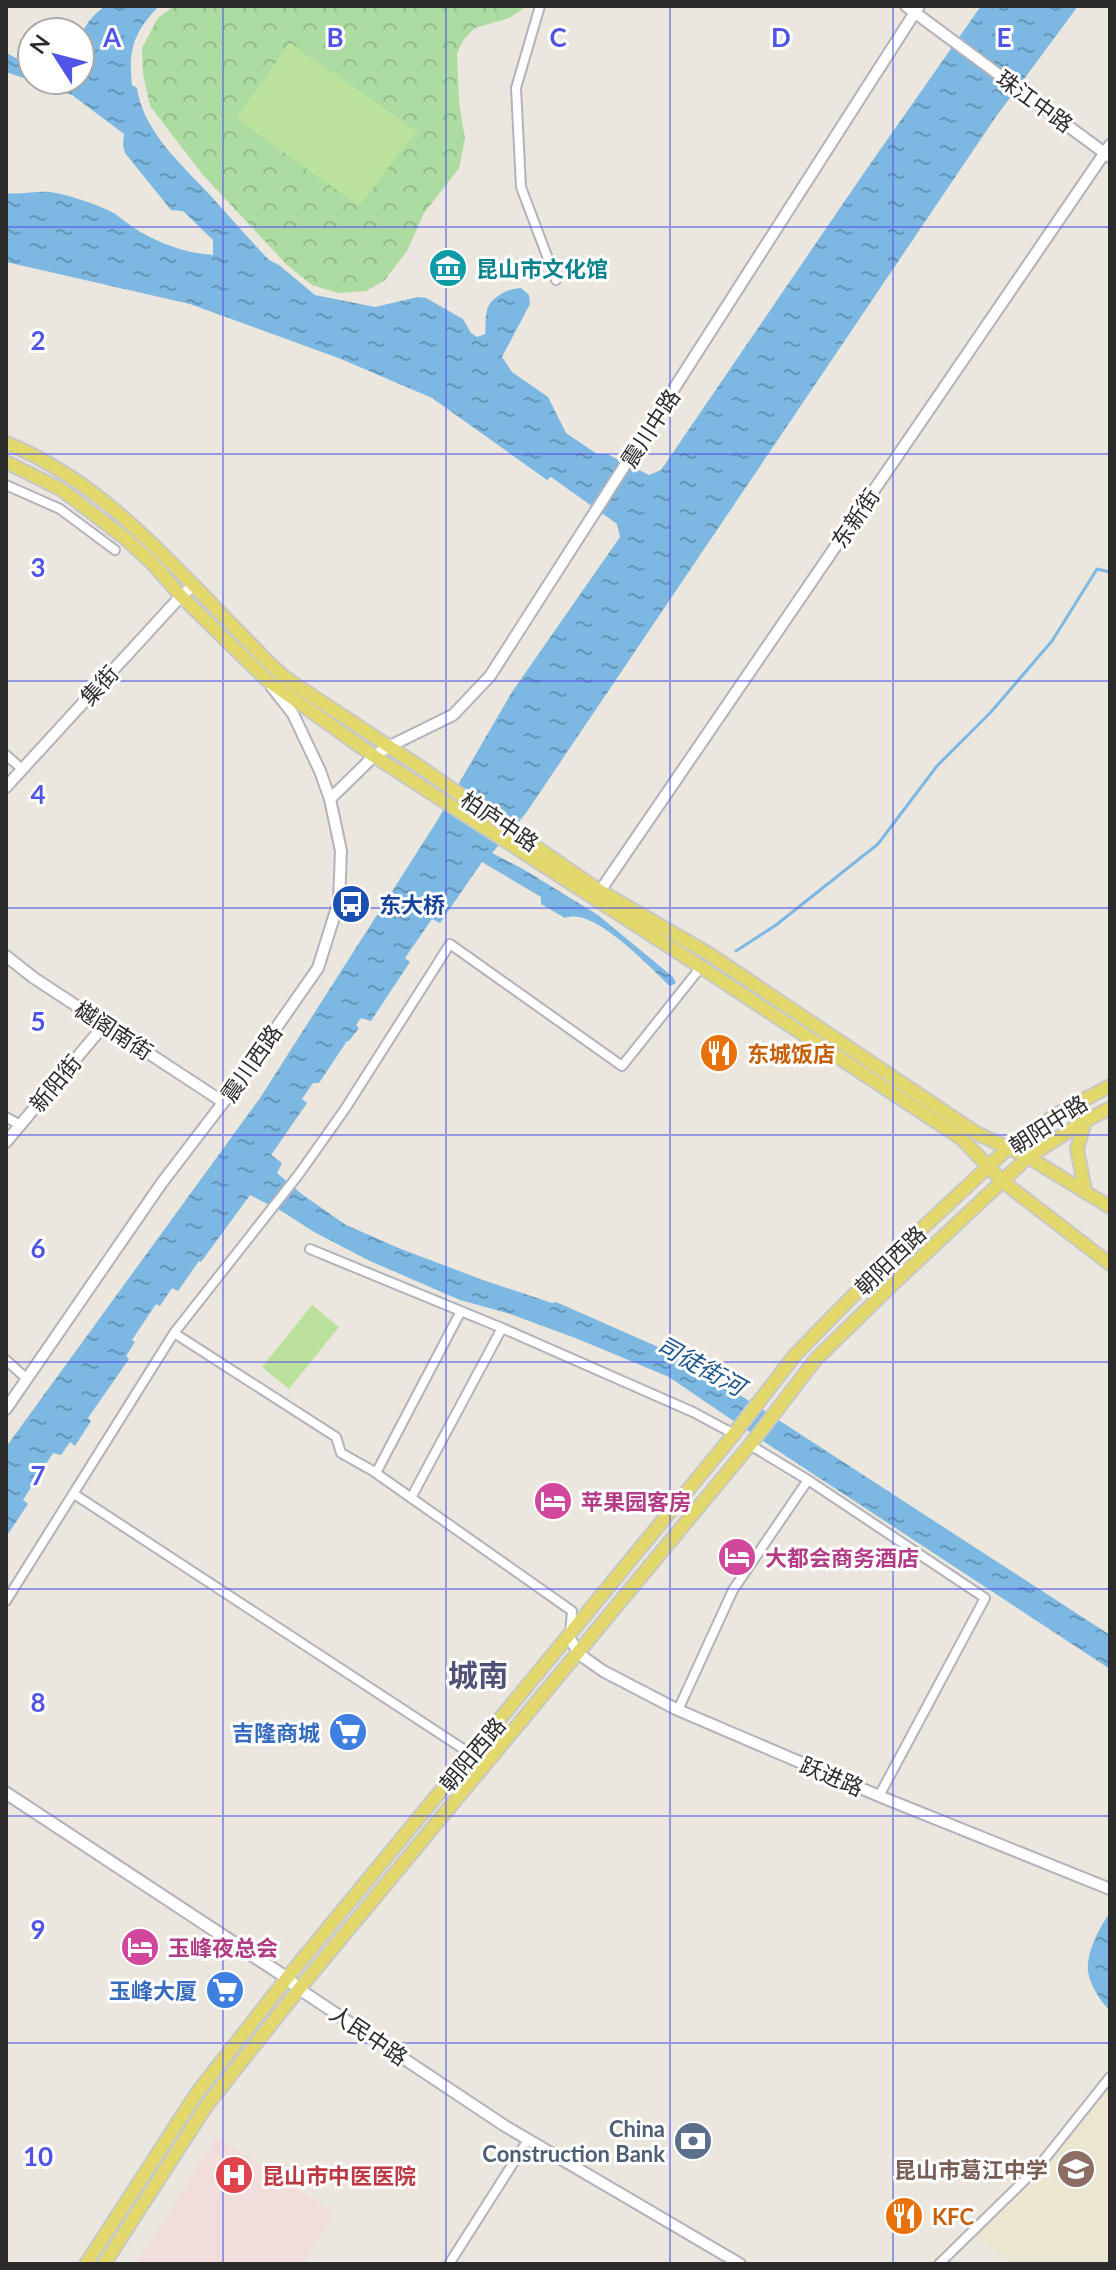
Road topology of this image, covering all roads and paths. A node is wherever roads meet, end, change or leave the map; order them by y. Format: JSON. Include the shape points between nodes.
{"nodes":[{"id":1,"x":540,"y":6,"type":"edge"},
{"id":2,"x":913,"y":8,"type":"edge"},
{"id":3,"x":1108,"y":151,"type":"edge"},
{"id":4,"x":556,"y":280,"type":"dead end"},
{"id":5,"x":6,"y":443,"type":"edge"},
{"id":6,"x":6,"y":462,"type":"edge"},
{"id":7,"x":6,"y":485,"type":"edge"},
{"id":8,"x":115,"y":550,"type":"dead end"},
{"id":9,"x":194,"y":585,"type":"junction"},
{"id":10,"x":181,"y":596,"type":"junction"},
{"id":11,"x":267,"y":680,"type":"junction"},
{"id":12,"x":388,"y":747,"type":"junction"},
{"id":13,"x":6,"y":755,"type":"edge"},
{"id":14,"x":374,"y":756,"type":"junction"},
{"id":15,"x":22,"y":769,"type":"junction"},
{"id":16,"x":6,"y":787,"type":"edge"},
{"id":17,"x":330,"y":799,"type":"junction"},
{"id":18,"x":600,"y":891,"type":"junction"},
{"id":19,"x":6,"y":956,"type":"edge"},
{"id":20,"x":701,"y":967,"type":"junction"},
{"id":21,"x":105,"y":1024,"type":"junction"},
{"id":22,"x":1110,"y":1086,"type":"edge"},
{"id":23,"x":223,"y":1102,"type":"junction"},
{"id":24,"x":1110,"y":1108,"type":"edge"},
{"id":25,"x":6,"y":1117,"type":"edge"},
{"id":26,"x":1085,"y":1121,"type":"junction"},
{"id":27,"x":20,"y":1125,"type":"junction"},
{"id":28,"x":6,"y":1142,"type":"edge"},
{"id":29,"x":1008,"y":1148,"type":"junction"},
{"id":30,"x":1028,"y":1157,"type":"junction"},
{"id":31,"x":989,"y":1166,"type":"junction"},
{"id":32,"x":1002,"y":1181,"type":"junction"},
{"id":33,"x":1085,"y":1190,"type":"junction"},
{"id":34,"x":1110,"y":1207,"type":"edge"},
{"id":35,"x":310,"y":1249,"type":"dead end"},
{"id":36,"x":1110,"y":1264,"type":"edge"},
{"id":37,"x":461,"y":1311,"type":"junction"},
{"id":38,"x":502,"y":1328,"type":"junction"},
{"id":39,"x":174,"y":1333,"type":"junction"},
{"id":40,"x":6,"y":1360,"type":"edge"},
{"id":41,"x":27,"y":1379,"type":"junction"},
{"id":42,"x":6,"y":1409,"type":"edge"},
{"id":43,"x":737,"y":1431,"type":"junction"},
{"id":44,"x":752,"y":1441,"type":"junction"},
{"id":45,"x":376,"y":1473,"type":"junction"},
{"id":46,"x":808,"y":1480,"type":"junction"},
{"id":47,"x":74,"y":1494,"type":"junction"},
{"id":48,"x":411,"y":1498,"type":"junction"},
{"id":49,"x":6,"y":1601,"type":"edge"},
{"id":50,"x":569,"y":1637,"type":"junction"},
{"id":51,"x":579,"y":1654,"type":"junction"},
{"id":52,"x":678,"y":1710,"type":"junction"},
{"id":53,"x":471,"y":1754,"type":"junction"},
{"id":54,"x":6,"y":1793,"type":"edge"},
{"id":55,"x":879,"y":1796,"type":"junction"},
{"id":56,"x":1110,"y":1889,"type":"edge"},
{"id":57,"x":287,"y":1978,"type":"junction"},
{"id":58,"x":299,"y":1989,"type":"junction"},
{"id":59,"x":1110,"y":2077,"type":"edge"},
{"id":60,"x":528,"y":2140,"type":"junction"},
{"id":61,"x":86,"y":2264,"type":"edge"},
{"id":62,"x":104,"y":2264,"type":"edge"},
{"id":63,"x":449,"y":2264,"type":"edge"},
{"id":64,"x":740,"y":2264,"type":"edge"},
{"id":65,"x":939,"y":2264,"type":"edge"}],
"edges":[{"from":1,"to":4,"type":"street","via":[[516,88],[521,187]]},
{"from":2,"to":3,"type":"street","name":"珠江中路"},
{"from":2,"to":12,"type":"street","name":"震川中路","via":[[490,676],[453,715]]},
{"from":3,"to":18,"type":"street","name":"东新街"},
{"from":5,"to":9,"type":"main road","name":"柏庐中路","via":[[46,461],[103,501]]},
{"from":6,"to":10,"type":"main road","name":"柏庐中路","via":[[93,512]]},
{"from":7,"to":8,"type":"street","via":[[60,509]]},
{"from":9,"to":10,"type":"street","name":"集街"},
{"from":9,"to":12,"type":"main road","name":"柏庐中路","via":[[283,676]]},
{"from":10,"to":11,"type":"main road","name":"柏庐中路"},
{"from":10,"to":15,"type":"street","name":"集街"},
{"from":11,"to":14,"type":"main road","name":"柏庐中路"},
{"from":11,"to":17,"type":"street","name":"震川西路","via":[[293,714]]},
{"from":12,"to":14,"type":"street","name":"震川中路"},
{"from":12,"to":18,"type":"main road","name":"柏庐中路"},
{"from":13,"to":15,"type":"street"},
{"from":14,"to":17,"type":"street","name":"震川中路"},
{"from":14,"to":20,"type":"main road","name":"柏庐中路"},
{"from":15,"to":16,"type":"street","name":"集街"},
{"from":17,"to":23,"type":"street","name":"震川西路","via":[[341,851],[339,901],[318,968]]},
{"from":18,"to":29,"type":"main road","name":"柏庐中路","via":[[709,954],[976,1133]]},
{"from":19,"to":21,"type":"street","name":"樾阁南街"},
{"from":20,"to":31,"type":"main road","name":"柏庐中路","via":[[961,1138]]},
{"from":20,"to":39,"type":"street","via":[[622,1066],[450,944],[299,1174]]},
{"from":21,"to":23,"type":"street","name":"樾阁南街"},
{"from":21,"to":27,"type":"street","name":"新阳街"},
{"from":22,"to":29,"type":"main road","name":"朝阳中路"},
{"from":23,"to":41,"type":"street","name":"震川西路"},
{"from":24,"to":26,"type":"main road","name":"朝阳中路"},
{"from":25,"to":27,"type":"street"},
{"from":26,"to":30,"type":"main road","name":"朝阳中路"},
{"from":26,"to":33,"type":"main road","via":[[1077,1149]]},
{"from":27,"to":28,"type":"street","name":"新阳街"},
{"from":29,"to":30,"type":"main road","name":"柏庐中路"},
{"from":29,"to":31,"type":"main road","name":"朝阳中路"},
{"from":30,"to":32,"type":"main road","name":"朝阳中路"},
{"from":30,"to":33,"type":"main road","name":"柏庐中路"},
{"from":31,"to":32,"type":"main road","name":"柏庐中路"},
{"from":31,"to":43,"type":"main road","name":"朝阳西路","via":[[795,1355]]},
{"from":32,"to":36,"type":"main road","name":"柏庐中路"},
{"from":32,"to":44,"type":"main road","name":"朝阳西路","via":[[816,1359]]},
{"from":33,"to":34,"type":"main road","name":"柏庐中路"},
{"from":35,"to":37,"type":"street"},
{"from":37,"to":38,"type":"street"},
{"from":37,"to":45,"type":"street"},
{"from":38,"to":43,"type":"street"},
{"from":38,"to":48,"type":"street"},
{"from":39,"to":45,"type":"street","via":[[336,1437],[341,1453]]},
{"from":39,"to":47,"type":"street"},
{"from":40,"to":41,"type":"street"},
{"from":41,"to":42,"type":"street","name":"震川西路"},
{"from":43,"to":50,"type":"main road","name":"朝阳西路"},
{"from":44,"to":46,"type":"street"},
{"from":44,"to":51,"type":"main road","name":"朝阳西路"},
{"from":45,"to":48,"type":"street"},
{"from":46,"to":52,"type":"street","via":[[733,1590]]},
{"from":46,"to":55,"type":"street","via":[[985,1598]]},
{"from":47,"to":49,"type":"street"},
{"from":47,"to":53,"type":"street"},
{"from":48,"to":50,"type":"street","via":[[572,1611]]},
{"from":50,"to":51,"type":"street","name":"跃进路"},
{"from":50,"to":53,"type":"main road","name":"朝阳西路"},
{"from":51,"to":52,"type":"street","name":"跃进路"},
{"from":51,"to":58,"type":"main road","name":"朝阳西路"},
{"from":52,"to":55,"type":"street","name":"跃进路"},
{"from":53,"to":57,"type":"main road","name":"朝阳西路"},
{"from":54,"to":57,"type":"main road","name":"人民中路"},
{"from":55,"to":56,"type":"street","name":"跃进路"},
{"from":57,"to":58,"type":"main road","name":"人民中路"},
{"from":57,"to":61,"type":"main road","name":"朝阳西路","via":[[197,2093]]},
{"from":58,"to":60,"type":"street","name":"人民中路"},
{"from":58,"to":62,"type":"main road","name":"朝阳西路","via":[[207,2105]]},
{"from":59,"to":65,"type":"street","via":[[1039,2166]]},
{"from":60,"to":63,"type":"street"},
{"from":60,"to":64,"type":"street","name":"人民中路"}]}
